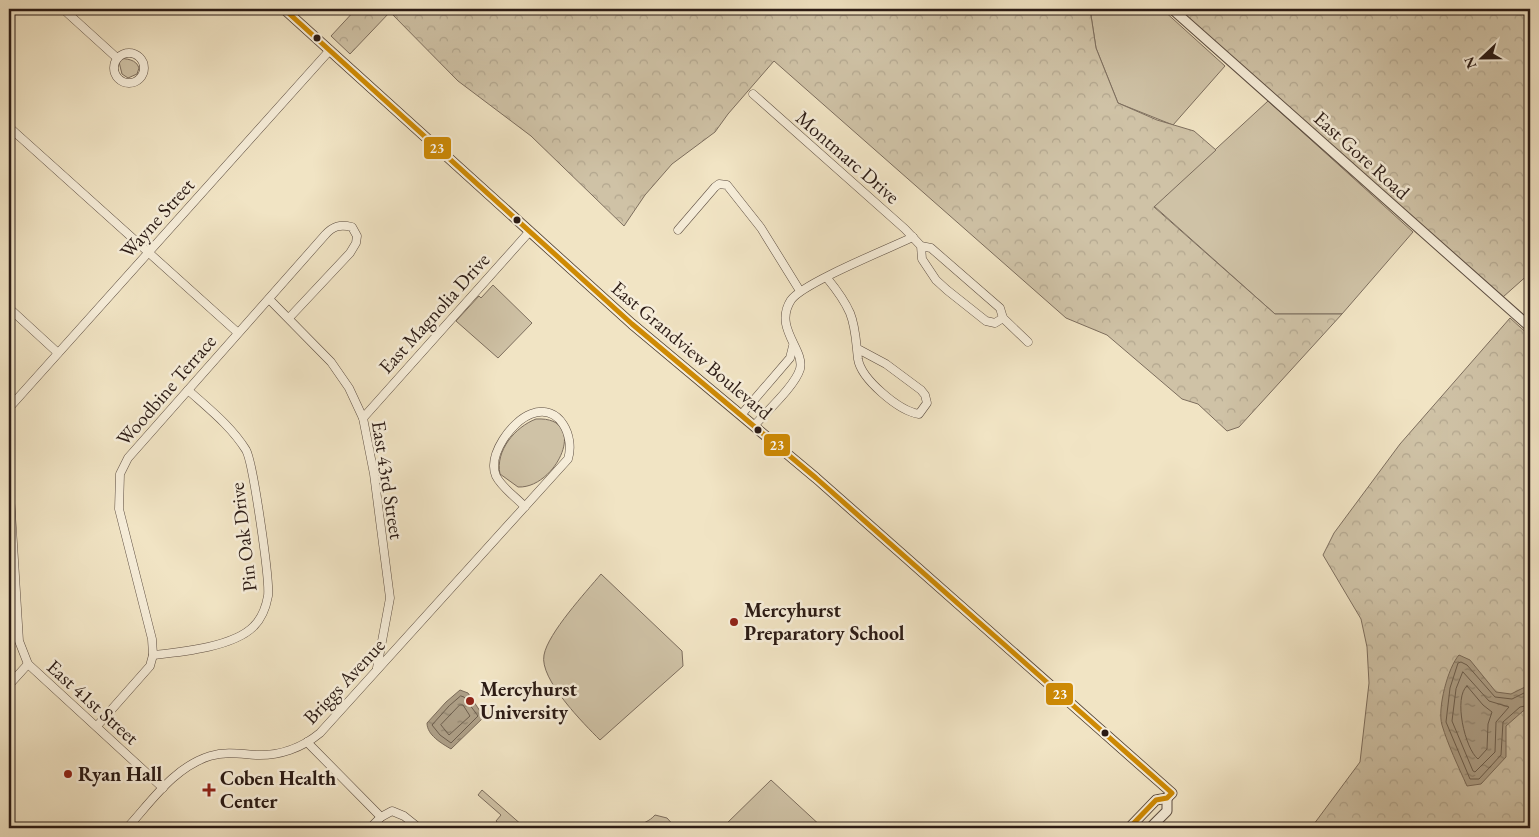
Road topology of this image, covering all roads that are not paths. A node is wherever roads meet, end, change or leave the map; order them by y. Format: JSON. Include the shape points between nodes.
{"nodes":[{"id":1,"x":63,"y":9,"type":"edge"},
{"id":2,"x":284,"y":9,"type":"edge"},
{"id":3,"x":1172,"y":9,"type":"edge"},
{"id":4,"x":330,"y":50,"type":"junction"},
{"id":5,"x":118,"y":58,"type":"junction"},
{"id":6,"x":753,"y":94,"type":"dead end"},
{"id":7,"x":9,"y":127,"type":"edge"},
{"id":8,"x":530,"y":230,"type":"junction"},
{"id":9,"x":678,"y":230,"type":"dead end"},
{"id":10,"x":913,"y":237,"type":"junction"},
{"id":11,"x":920,"y":246,"type":"junction"},
{"id":12,"x":149,"y":252,"type":"junction"},
{"id":13,"x":827,"y":278,"type":"junction"},
{"id":14,"x":800,"y":291,"type":"junction"},
{"id":15,"x":269,"y":298,"type":"junction"},
{"id":16,"x":9,"y":308,"type":"edge"},
{"id":17,"x":289,"y":318,"type":"junction"},
{"id":18,"x":1003,"y":318,"type":"junction"},
{"id":19,"x":1530,"y":327,"type":"edge"},
{"id":20,"x":238,"y":332,"type":"junction"},
{"id":21,"x":1028,"y":342,"type":"dead end"},
{"id":22,"x":793,"y":346,"type":"junction"},
{"id":23,"x":858,"y":349,"type":"junction"},
{"id":24,"x":58,"y":353,"type":"junction"},
{"id":25,"x":188,"y":390,"type":"junction"},
{"id":26,"x":9,"y":408,"type":"edge"},
{"id":27,"x":742,"y":415,"type":"junction"},
{"id":28,"x":363,"y":418,"type":"junction"},
{"id":29,"x":754,"y":426,"type":"junction"},
{"id":30,"x":9,"y":479,"type":"edge"},
{"id":31,"x":525,"y":507,"type":"junction"},
{"id":32,"x":153,"y":656,"type":"junction"},
{"id":33,"x":28,"y":664,"type":"junction"},
{"id":34,"x":377,"y":670,"type":"junction"},
{"id":35,"x":9,"y":685,"type":"edge"},
{"id":36,"x":97,"y":726,"type":"junction"},
{"id":37,"x":308,"y":742,"type":"junction"},
{"id":38,"x":162,"y":788,"type":"junction"},
{"id":39,"x":1169,"y":795,"type":"junction"},
{"id":40,"x":381,"y":817,"type":"junction"},
{"id":41,"x":127,"y":828,"type":"edge"},
{"id":42,"x":370,"y":828,"type":"edge"},
{"id":43,"x":419,"y":828,"type":"edge"},
{"id":44,"x":1129,"y":828,"type":"edge"},
{"id":45,"x":1150,"y":828,"type":"edge"}],
"edges":[{"from":1,"to":5,"type":"street"},
{"from":2,"to":4,"type":"street","name":"East Grandview Boulevard"},
{"from":3,"to":19,"type":"street","name":"East Gore Road"},
{"from":4,"to":8,"type":"street","name":"East Grandview Boulevard"},
{"from":4,"to":12,"type":"street","name":"Wayne Street"},
{"from":5,"to":5,"type":"street","via":[[114,70],[121,81],[134,82],[142,77],[144,67],[140,58],[131,53]]},
{"from":6,"to":10,"type":"street","name":"Montmarc Drive"},
{"from":7,"to":12,"type":"street"},
{"from":8,"to":27,"type":"street","name":"East Grandview Boulevard","via":[[665,353]]},
{"from":8,"to":28,"type":"street","name":"East Magnolia Drive"},
{"from":9,"to":14,"type":"street","via":[[715,187],[727,184]]},
{"from":10,"to":11,"type":"street","name":"Montmarc Drive"},
{"from":10,"to":13,"type":"street"},
{"from":11,"to":18,"type":"street","name":"Montmarc Drive","via":[[931,248],[1000,308]]},
{"from":11,"to":18,"type":"street","name":"Montmarc Drive","via":[[922,258],[936,280],[947,290],[986,321],[995,323]]},
{"from":12,"to":20,"type":"street"},
{"from":12,"to":24,"type":"street","name":"Wayne Street"},
{"from":13,"to":14,"type":"street"},
{"from":13,"to":23,"type":"street","via":[[851,315]]},
{"from":14,"to":22,"type":"street","via":[[792,299],[786,314]]},
{"from":15,"to":17,"type":"street","name":"East 43rd Street"},
{"from":15,"to":17,"type":"street","name":"Woodbine Terrace","via":[[332,227],[343,225],[355,230],[356,243],[350,253]]},
{"from":15,"to":20,"type":"street","name":"Woodbine Terrace"},
{"from":16,"to":24,"type":"street"},
{"from":17,"to":28,"type":"street","name":"East 43rd Street","via":[[343,378]]},
{"from":18,"to":21,"type":"street","name":"Montmarc Drive"},
{"from":20,"to":25,"type":"street","name":"Woodbine Terrace"},
{"from":22,"to":27,"type":"street","via":[[790,358]]},
{"from":22,"to":29,"type":"street","via":[[800,364],[797,375]]},
{"from":23,"to":23,"type":"street","via":[[858,360],[872,383],[901,407],[919,414],[927,403],[921,390],[886,364]]},
{"from":24,"to":26,"type":"street","name":"Wayne Street"},
{"from":25,"to":32,"type":"street","name":"Woodbine Terrace","via":[[128,458],[120,474],[120,509],[152,639]]},
{"from":25,"to":32,"type":"street","name":"Pin Oak Drive","via":[[233,431],[247,452],[253,474],[268,594],[262,616],[245,633],[191,650]]},
{"from":27,"to":29,"type":"street","name":"East Grandview Boulevard"},
{"from":28,"to":34,"type":"street","name":"East 43rd Street","via":[[390,598]]},
{"from":29,"to":39,"type":"street","name":"East Grandview Boulevard"},
{"from":30,"to":33,"type":"street","name":"East 41st Street","via":[[19,641]]},
{"from":31,"to":31,"type":"street","name":"Briggs Avenue","via":[[570,454],[566,427],[558,418],[546,413],[536,413],[524,419],[494,454],[497,477]]},
{"from":31,"to":34,"type":"street","name":"Briggs Avenue"},
{"from":32,"to":36,"type":"street","via":[[150,666]]},
{"from":33,"to":35,"type":"street"},
{"from":33,"to":36,"type":"street","name":"East 41st Street"},
{"from":34,"to":37,"type":"street","name":"Briggs Avenue","via":[[328,725]]},
{"from":36,"to":38,"type":"street","name":"East 41st Street"},
{"from":37,"to":38,"type":"street","name":"Briggs Avenue","via":[[279,754],[211,756],[181,771]]},
{"from":37,"to":40,"type":"street"},
{"from":38,"to":41,"type":"street","name":"Briggs Avenue"},
{"from":39,"to":44,"type":"street","via":[[1156,800]]},
{"from":39,"to":45,"type":"street","via":[[1167,811]]},
{"from":40,"to":42,"type":"street"},
{"from":40,"to":43,"type":"street","via":[[392,811]]}]}
